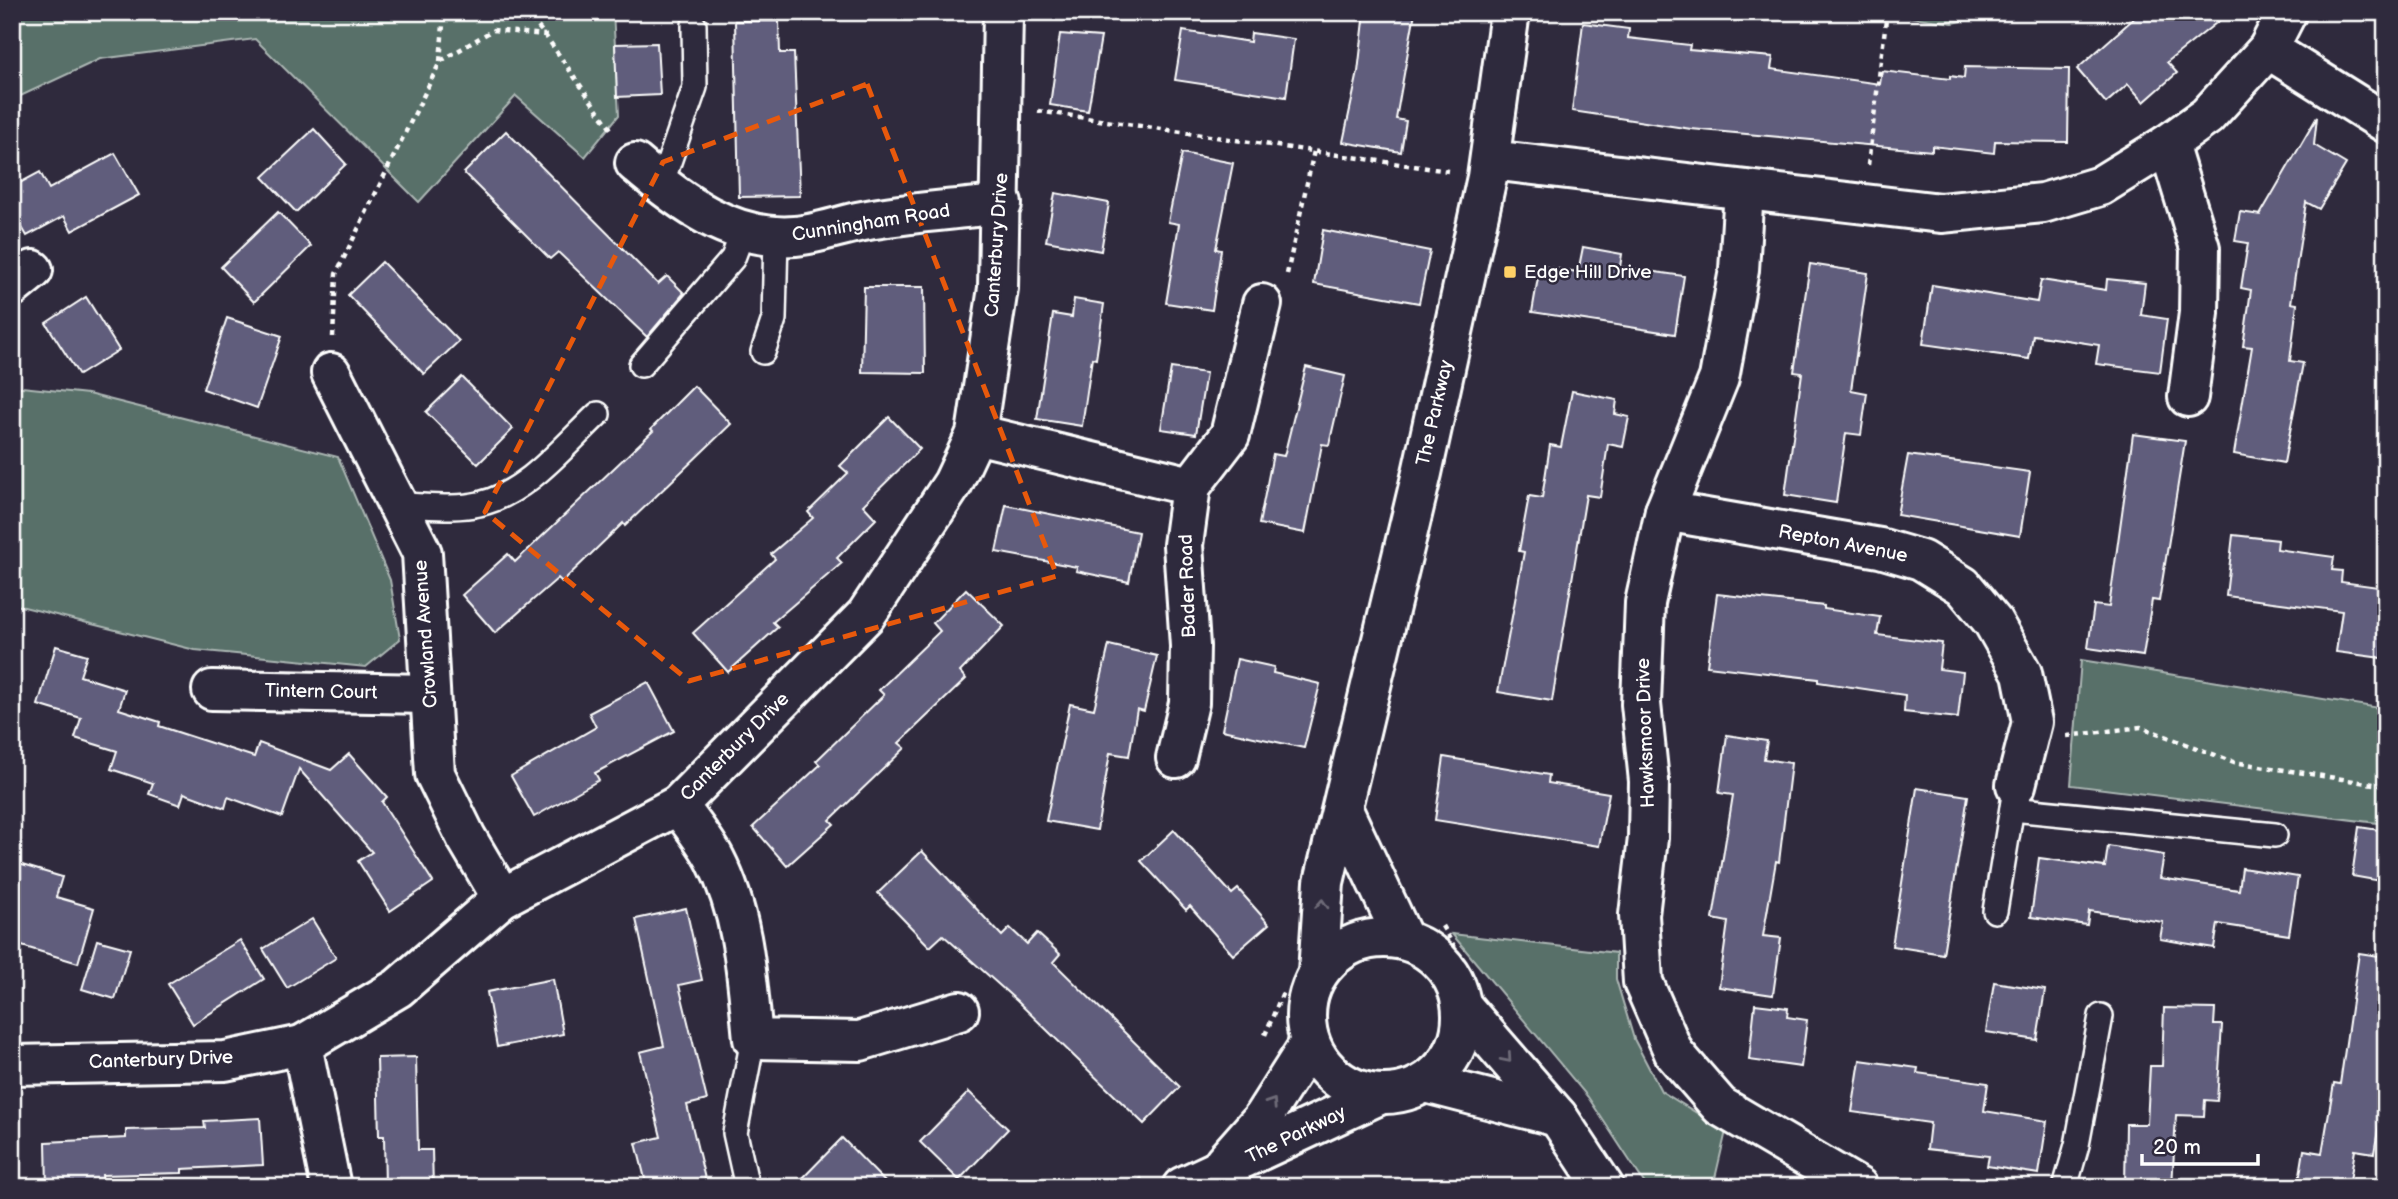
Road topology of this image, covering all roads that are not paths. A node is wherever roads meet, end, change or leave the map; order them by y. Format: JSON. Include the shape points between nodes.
{"nodes":[{"id":1,"x":1003,"y":12,"type":"edge"},
{"id":2,"x":1510,"y":12,"type":"edge"},
{"id":3,"x":2287,"y":12,"type":"edge"},
{"id":4,"x":694,"y":24,"type":"dead end"},
{"id":5,"x":2268,"y":49,"type":"junction"},
{"id":6,"x":2386,"y":123,"type":"edge"},
{"id":7,"x":2168,"y":144,"type":"junction"},
{"id":8,"x":1489,"y":169,"type":"junction"},
{"id":9,"x":648,"y":174,"type":"joint"},
{"id":10,"x":1744,"y":190,"type":"junction"},
{"id":11,"x":1002,"y":204,"type":"junction"},
{"id":12,"x":760,"y":233,"type":"junction"},
{"id":13,"x":1262,"y":304,"type":"road end"},
{"id":14,"x":763,"y":352,"type":"dead end"},
{"id":15,"x":641,"y":365,"type":"dead end"},
{"id":16,"x":331,"y":373,"type":"road end"},
{"id":17,"x":2188,"y":397,"type":"dead end"},
{"id":18,"x":598,"y":414,"type":"dead end"},
{"id":19,"x":976,"y":434,"type":"junction"},
{"id":20,"x":1191,"y":486,"type":"junction"},
{"id":21,"x":397,"y":505,"type":"junction"},
{"id":22,"x":1665,"y":511,"type":"junction"},
{"id":23,"x":212,"y":690,"type":"dead end"},
{"id":24,"x":430,"y":694,"type":"junction"},
{"id":25,"x":1176,"y":758,"type":"dead end"},
{"id":26,"x":2014,"y":797,"type":"junction"},
{"id":27,"x":678,"y":804,"type":"junction"},
{"id":28,"x":1343,"y":810,"type":"junction"},
{"id":29,"x":2275,"y":835,"type":"dead end"},
{"id":30,"x":502,"y":898,"type":"junction"},
{"id":31,"x":1995,"y":911,"type":"dead end"},
{"id":32,"x":1404,"y":940,"type":"junction"},
{"id":33,"x":1303,"y":977,"type":"junction"},
{"id":34,"x":1468,"y":990,"type":"junction"},
{"id":35,"x":959,"y":1011,"type":"dead end"},
{"id":36,"x":2101,"y":1016,"type":"dead end"},
{"id":37,"x":753,"y":1039,"type":"junction"},
{"id":38,"x":1310,"y":1044,"type":"junction"},
{"id":39,"x":302,"y":1045,"type":"junction"},
{"id":40,"x":12,"y":1065,"type":"edge"},
{"id":41,"x":1426,"y":1083,"type":"junction"},
{"id":42,"x":1379,"y":1095,"type":"junction"},
{"id":43,"x":1558,"y":1117,"type":"junction"},
{"id":44,"x":1182,"y":1178,"type":"edge"},
{"id":45,"x":331,"y":1187,"type":"edge"},
{"id":46,"x":747,"y":1187,"type":"edge"},
{"id":47,"x":1604,"y":1187,"type":"edge"},
{"id":48,"x":1858,"y":1187,"type":"edge"},
{"id":49,"x":2065,"y":1187,"type":"edge"}],
"edges":[{"from":1,"to":11,"type":"street","name":"Canterbury Drive"},
{"from":2,"to":8,"type":"street","name":"The Parkway"},
{"from":3,"to":5,"type":"street"},
{"from":4,"to":9,"type":"lane","via":[[695,87]]},
{"from":5,"to":6,"type":"street"},
{"from":5,"to":7,"type":"street","via":[[2207,116]]},
{"from":7,"to":10,"type":"street","via":[[2100,186],[2043,203],[1941,214]]},
{"from":7,"to":17,"type":"street","via":[[2200,248],[2199,313]]},
{"from":8,"to":10,"type":"street"},
{"from":8,"to":28,"type":"street","name":"The Parkway"},
{"from":9,"to":12,"type":"street","name":"Cunningham Road","via":[[719,223]]},
{"from":10,"to":22,"type":"street","name":"Hawksmoor Drive","via":[[1740,270],[1719,378]]},
{"from":11,"to":12,"type":"street","name":"Cunningham Road","via":[[864,220],[796,236]]},
{"from":11,"to":19,"type":"street","name":"Canterbury Drive","via":[[998,288]]},
{"from":12,"to":14,"type":"lane","via":[[774,318]]},
{"from":12,"to":15,"type":"lane"},
{"from":13,"to":20,"type":"street","name":"Bader Road","via":[[1230,435]]},
{"from":16,"to":21,"type":"street","name":"Crowland Avenue"},
{"from":18,"to":21,"type":"lane","via":[[522,484],[499,499],[475,505]]},
{"from":19,"to":20,"type":"street"},
{"from":19,"to":27,"type":"street","name":"Canterbury Drive","via":[[953,483],[866,615]]},
{"from":20,"to":25,"type":"street","name":"Bader Road","via":[[1183,545],[1189,703]]},
{"from":21,"to":24,"type":"street","name":"Crowland Avenue","via":[[422,553]]},
{"from":22,"to":26,"type":"street","name":"Repton Avenue","via":[[1880,548],[1921,560],[1963,586],[1993,622],[2022,673],[2032,722]]},
{"from":22,"to":48,"type":"street","name":"Hawksmoor Drive","via":[[1645,603],[1641,704],[1649,781],[1639,915],[1643,982],[1674,1053],[1720,1106]]},
{"from":23,"to":24,"type":"street","name":"Tintern Court"},
{"from":24,"to":30,"type":"street","name":"Crowland Avenue","via":[[435,774]]},
{"from":26,"to":29,"type":"lane"},
{"from":26,"to":31,"type":"lane"},
{"from":27,"to":30,"type":"street","name":"Canterbury Drive"},
{"from":27,"to":37,"type":"street","via":[[714,858],[728,891],[744,945]]},
{"from":28,"to":32,"type":"street"},
{"from":33,"to":28,"type":"street","name":"The Parkway","one_way":true},
{"from":30,"to":39,"type":"street","name":"Canterbury Drive","via":[[398,988]]},
{"from":32,"to":33,"type":"street","via":[[1379,937],[1355,942]]},
{"from":32,"to":34,"type":"street","via":[[1437,957],[1458,988]]},
{"from":33,"to":38,"type":"street"},
{"from":34,"to":41,"type":"street","via":[[1455,1050]]},
{"from":34,"to":43,"type":"street","one_way":true},
{"from":35,"to":37,"type":"street","via":[[860,1041]]},
{"from":36,"to":49,"type":"lane"},
{"from":37,"to":46,"type":"lane","via":[[735,1133]]},
{"from":38,"to":42,"type":"street","via":[[1326,1069],[1350,1087]]},
{"from":44,"to":38,"type":"street","name":"The Parkway","one_way":true,"via":[[1261,1120]]},
{"from":39,"to":40,"type":"street","name":"Canterbury Drive","via":[[225,1061]]},
{"from":39,"to":45,"type":"street"},
{"from":41,"to":42,"type":"street","via":[[1404,1093]]},
{"from":41,"to":43,"type":"street"},
{"from":42,"to":44,"type":"street","name":"The Parkway"},
{"from":43,"to":47,"type":"street"}]}
